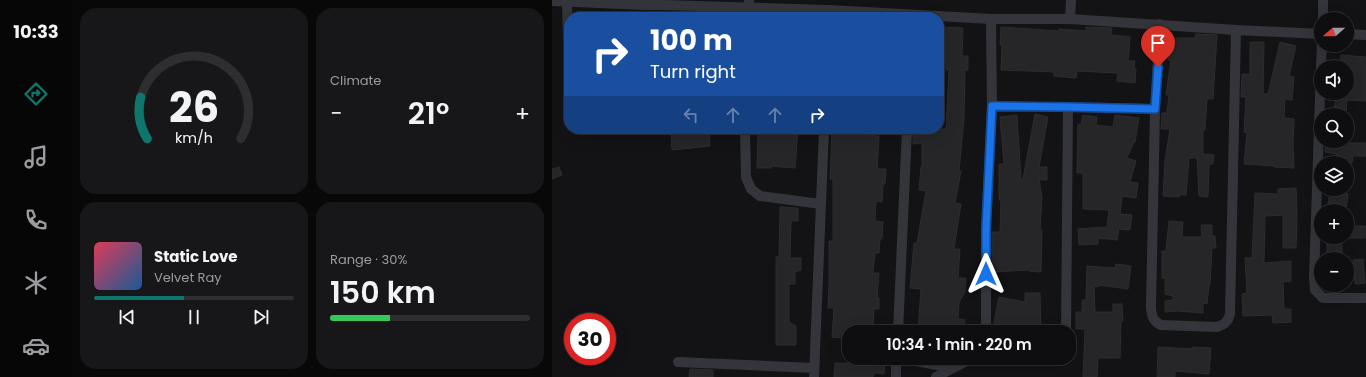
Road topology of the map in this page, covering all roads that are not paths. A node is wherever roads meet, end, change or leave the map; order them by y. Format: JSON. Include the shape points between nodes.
{"nodes":[{"id":1,"x":1070,"y":0,"type":"edge"},
{"id":2,"x":1323,"y":0,"type":"edge"},
{"id":3,"x":552,"y":1,"type":"edge"},
{"id":4,"x":567,"y":2,"type":"junction"},
{"id":5,"x":663,"y":2,"type":"edge"},
{"id":6,"x":749,"y":8,"type":"edge"},
{"id":7,"x":829,"y":9,"type":"edge"},
{"id":8,"x":567,"y":12,"type":"edge"},
{"id":9,"x":865,"y":12,"type":"edge"},
{"id":10,"x":1322,"y":12,"type":"edge"},
{"id":11,"x":944,"y":17,"type":"edge"},
{"id":12,"x":991,"y":19,"type":"junction"},
{"id":13,"x":1070,"y":19,"type":"junction"},
{"id":14,"x":1160,"y":24,"type":"junction"},
{"id":15,"x":1236,"y":30,"type":"junction"},
{"id":16,"x":1314,"y":34,"type":"edge"},
{"id":17,"x":1354,"y":34,"type":"edge"},
{"id":18,"x":1366,"y":35,"type":"edge"},
{"id":19,"x":1320,"y":100,"type":"edge"},
{"id":20,"x":992,"y":106,"type":"junction"},
{"id":21,"x":1068,"y":107,"type":"junction"},
{"id":22,"x":1155,"y":109,"type":"junction"},
{"id":23,"x":745,"y":134,"type":"edge"},
{"id":24,"x":824,"y":134,"type":"edge"},
{"id":25,"x":907,"y":134,"type":"edge"},
{"id":26,"x":821,"y":204,"type":"junction"},
{"id":27,"x":1366,"y":298,"type":"edge"},
{"id":28,"x":898,"y":325,"type":"edge"},
{"id":29,"x":986,"y":325,"type":"edge"},
{"id":30,"x":1066,"y":325,"type":"edge"},
{"id":31,"x":678,"y":362,"type":"dead end"},
{"id":32,"x":896,"y":365,"type":"edge"},
{"id":33,"x":937,"y":365,"type":"edge"},
{"id":34,"x":959,"y":365,"type":"edge"},
{"id":35,"x":953,"y":368,"type":"junction"},
{"id":36,"x":814,"y":372,"type":"edge"},
{"id":37,"x":896,"y":377,"type":"edge"},
{"id":38,"x":936,"y":377,"type":"edge"}],
"edges":[{"from":1,"to":13,"type":"street"},
{"from":2,"to":10,"type":"street"},
{"from":3,"to":4,"type":"street"},
{"from":4,"to":5,"type":"street","via":[[644,5]]},
{"from":4,"to":8,"type":"street"},
{"from":5,"to":6,"type":"street"},
{"from":6,"to":7,"type":"street"},
{"from":7,"to":9,"type":"street"},
{"from":11,"to":12,"type":"street"},
{"from":12,"to":13,"type":"street"},
{"from":12,"to":20,"type":"street"},
{"from":13,"to":14,"type":"street"},
{"from":14,"to":15,"type":"street"},
{"from":14,"to":22,"type":"street"},
{"from":15,"to":16,"type":"street"},
{"from":15,"to":22,"type":"street","via":[[1230,314],[1229,320],[1217,327],[1161,325],[1155,322],[1152,316]]},
{"from":17,"to":18,"type":"street"},
{"from":19,"to":27,"type":"street","via":[[1315,290],[1323,298]]},
{"from":20,"to":21,"type":"street"},
{"from":20,"to":29,"type":"street","via":[[986,229]]},
{"from":21,"to":22,"type":"street"},
{"from":21,"to":30,"type":"street"},
{"from":23,"to":26,"type":"street","via":[[746,177],[751,189],[760,196]]},
{"from":24,"to":26,"type":"street"},
{"from":25,"to":28,"type":"street"},
{"from":26,"to":36,"type":"street"},
{"from":31,"to":36,"type":"street"},
{"from":32,"to":37,"type":"street"},
{"from":33,"to":35,"type":"street"},
{"from":34,"to":35,"type":"street"},
{"from":35,"to":38,"type":"street"}]}
